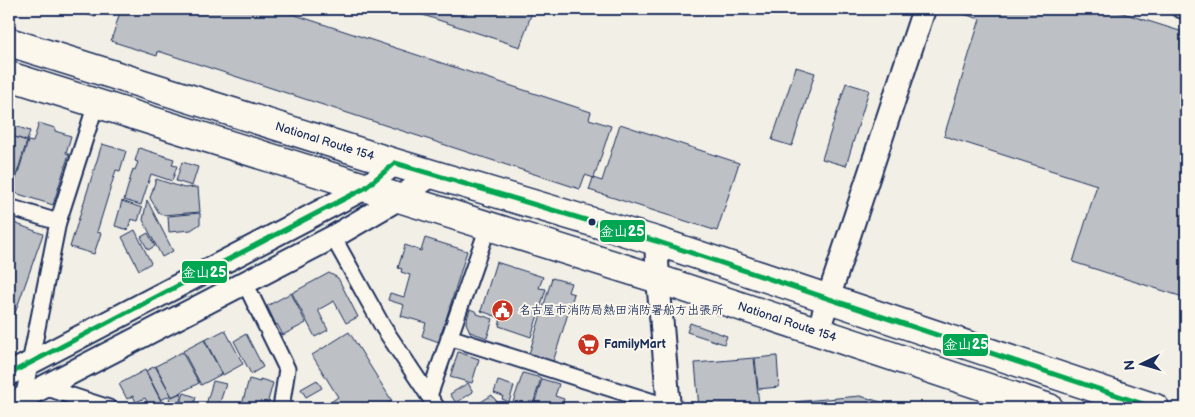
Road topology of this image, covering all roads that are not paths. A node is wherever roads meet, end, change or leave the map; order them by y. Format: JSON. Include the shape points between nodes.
{"nodes":[{"id":1,"x":924,"y":9,"type":"edge"},
{"id":2,"x":1179,"y":9,"type":"edge"},
{"id":3,"x":1186,"y":11,"type":"edge"},
{"id":4,"x":9,"y":42,"type":"edge"},
{"id":5,"x":9,"y":76,"type":"edge"},
{"id":6,"x":96,"y":104,"type":"junction"},
{"id":7,"x":395,"y":163,"type":"junction"},
{"id":8,"x":433,"y":174,"type":"junction"},
{"id":9,"x":365,"y":188,"type":"junction"},
{"id":10,"x":398,"y":199,"type":"junction"},
{"id":11,"x":9,"y":207,"type":"edge"},
{"id":12,"x":58,"y":222,"type":"junction"},
{"id":13,"x":488,"y":227,"type":"junction"},
{"id":14,"x":333,"y":237,"type":"junction"},
{"id":15,"x":656,"y":241,"type":"junction"},
{"id":16,"x":658,"y":279,"type":"junction"},
{"id":17,"x":245,"y":283,"type":"junction"},
{"id":18,"x":828,"y":299,"type":"junction"},
{"id":19,"x":818,"y":332,"type":"junction"},
{"id":20,"x":449,"y":337,"type":"junction"},
{"id":21,"x":21,"y":387,"type":"edge"},
{"id":22,"x":433,"y":402,"type":"edge"},
{"id":23,"x":109,"y":408,"type":"edge"},
{"id":24,"x":281,"y":408,"type":"edge"},
{"id":25,"x":669,"y":408,"type":"edge"},
{"id":26,"x":1049,"y":408,"type":"edge"},
{"id":27,"x":1155,"y":408,"type":"edge"}],
"edges":[{"from":1,"to":18,"type":"street"},
{"from":2,"to":3,"type":"street"},
{"from":4,"to":7,"type":"highway","name":"National Route 154"},
{"from":5,"to":6,"type":"highway","name":"National Route 154"},
{"from":6,"to":9,"type":"highway","name":"National Route 154"},
{"from":6,"to":12,"type":"street"},
{"from":7,"to":8,"type":"highway","name":"National Route 154"},
{"from":7,"to":9,"type":"street"},
{"from":8,"to":10,"type":"street"},
{"from":8,"to":15,"type":"highway","name":"National Route 154"},
{"from":9,"to":10,"type":"highway","name":"National Route 154"},
{"from":9,"to":21,"type":"street"},
{"from":10,"to":13,"type":"highway","name":"National Route 154"},
{"from":10,"to":14,"type":"street"},
{"from":11,"to":12,"type":"street"},
{"from":12,"to":21,"type":"street"},
{"from":13,"to":16,"type":"highway","name":"National Route 154"},
{"from":13,"to":20,"type":"street"},
{"from":14,"to":17,"type":"street"},
{"from":14,"to":22,"type":"street","via":[[383,327]]},
{"from":15,"to":16,"type":"street"},
{"from":15,"to":18,"type":"highway","name":"National Route 154"},
{"from":16,"to":19,"type":"highway","name":"National Route 154"},
{"from":16,"to":25,"type":"street"},
{"from":17,"to":21,"type":"street"},
{"from":17,"to":24,"type":"street","via":[[287,370]]},
{"from":18,"to":19,"type":"street"},
{"from":18,"to":27,"type":"highway","name":"National Route 154"},
{"from":19,"to":26,"type":"highway","name":"National Route 154"},
{"from":20,"to":22,"type":"street"},
{"from":20,"to":25,"type":"street"},
{"from":21,"to":23,"type":"street"}]}
